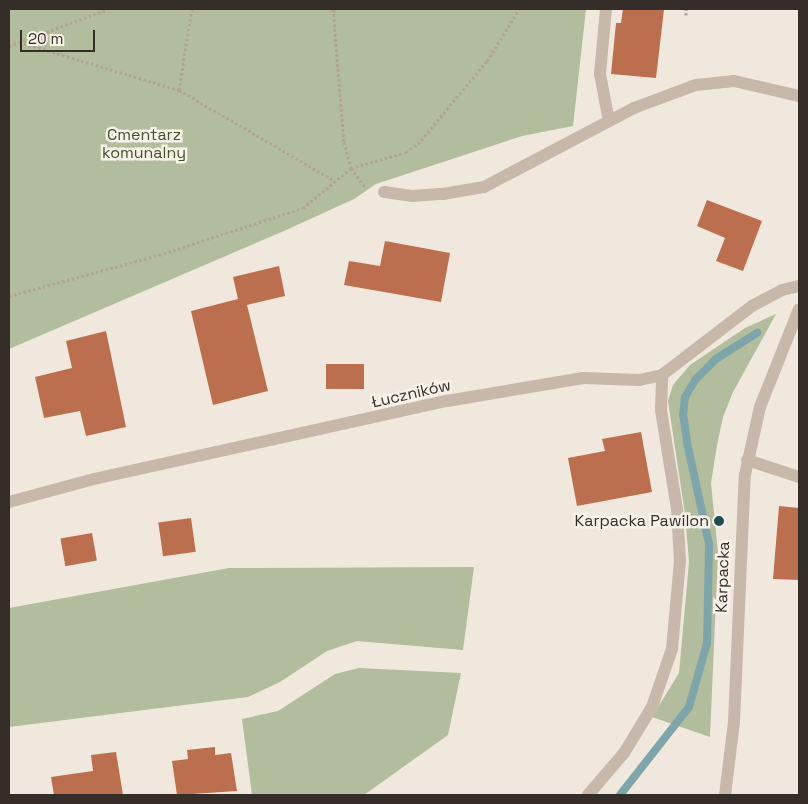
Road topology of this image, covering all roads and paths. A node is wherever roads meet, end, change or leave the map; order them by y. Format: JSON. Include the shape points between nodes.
{"nodes":[{"id":1,"x":108,"y":9,"type":"edge"},
{"id":2,"x":192,"y":9,"type":"edge"},
{"id":3,"x":332,"y":9,"type":"edge"},
{"id":4,"x":519,"y":9,"type":"edge"},
{"id":5,"x":606,"y":9,"type":"edge"},
{"id":6,"x":686,"y":9,"type":"edge"},
{"id":7,"x":686,"y":14,"type":"dead end"},
{"id":8,"x":20,"y":42,"type":"junction"},
{"id":9,"x":9,"y":46,"type":"edge"},
{"id":10,"x":179,"y":90,"type":"junction"},
{"id":11,"x":799,"y":96,"type":"edge"},
{"id":12,"x":609,"y":120,"type":"junction"},
{"id":13,"x":351,"y":168,"type":"junction"},
{"id":14,"x":334,"y":180,"type":"junction"},
{"id":15,"x":384,"y":192,"type":"joint"},
{"id":16,"x":799,"y":286,"type":"edge"},
{"id":17,"x":9,"y":296,"type":"edge"},
{"id":18,"x":799,"y":309,"type":"edge"},
{"id":19,"x":662,"y":375,"type":"junction"},
{"id":20,"x":747,"y":460,"type":"junction"},
{"id":21,"x":799,"y":477,"type":"edge"},
{"id":22,"x":9,"y":502,"type":"edge"},
{"id":23,"x":588,"y":795,"type":"edge"},
{"id":24,"x":725,"y":795,"type":"edge"}],
"edges":[{"from":1,"to":8,"type":"path"},
{"from":2,"to":10,"type":"path"},
{"from":3,"to":13,"type":"path","via":[[340,121]]},
{"from":4,"to":13,"type":"path","via":[[487,61],[418,144],[392,158]]},
{"from":5,"to":12,"type":"street","via":[[600,74]]},
{"from":6,"to":7,"type":"path"},
{"from":8,"to":9,"type":"path"},
{"from":8,"to":10,"type":"path"},
{"from":10,"to":14,"type":"path"},
{"from":11,"to":12,"type":"street","via":[[734,81],[717,81],[676,91]]},
{"from":12,"to":15,"type":"street","via":[[484,187],[412,196]]},
{"from":13,"to":14,"type":"path"},
{"from":13,"to":15,"type":"path","via":[[368,190]]},
{"from":14,"to":17,"type":"path","via":[[303,208],[159,255]]},
{"from":16,"to":19,"type":"street","name":"Łuczników","via":[[782,290],[752,306]]},
{"from":18,"to":20,"type":"street","name":"Karpacka","via":[[760,407]]},
{"from":19,"to":22,"type":"street","name":"Łuczników","via":[[639,380],[583,378],[447,401],[94,478]]},
{"from":19,"to":23,"type":"street","via":[[661,410],[677,509],[680,561],[672,649],[652,707],[624,752]]},
{"from":20,"to":21,"type":"street"},
{"from":20,"to":24,"type":"street","name":"Karpacka","via":[[734,722]]}]}
